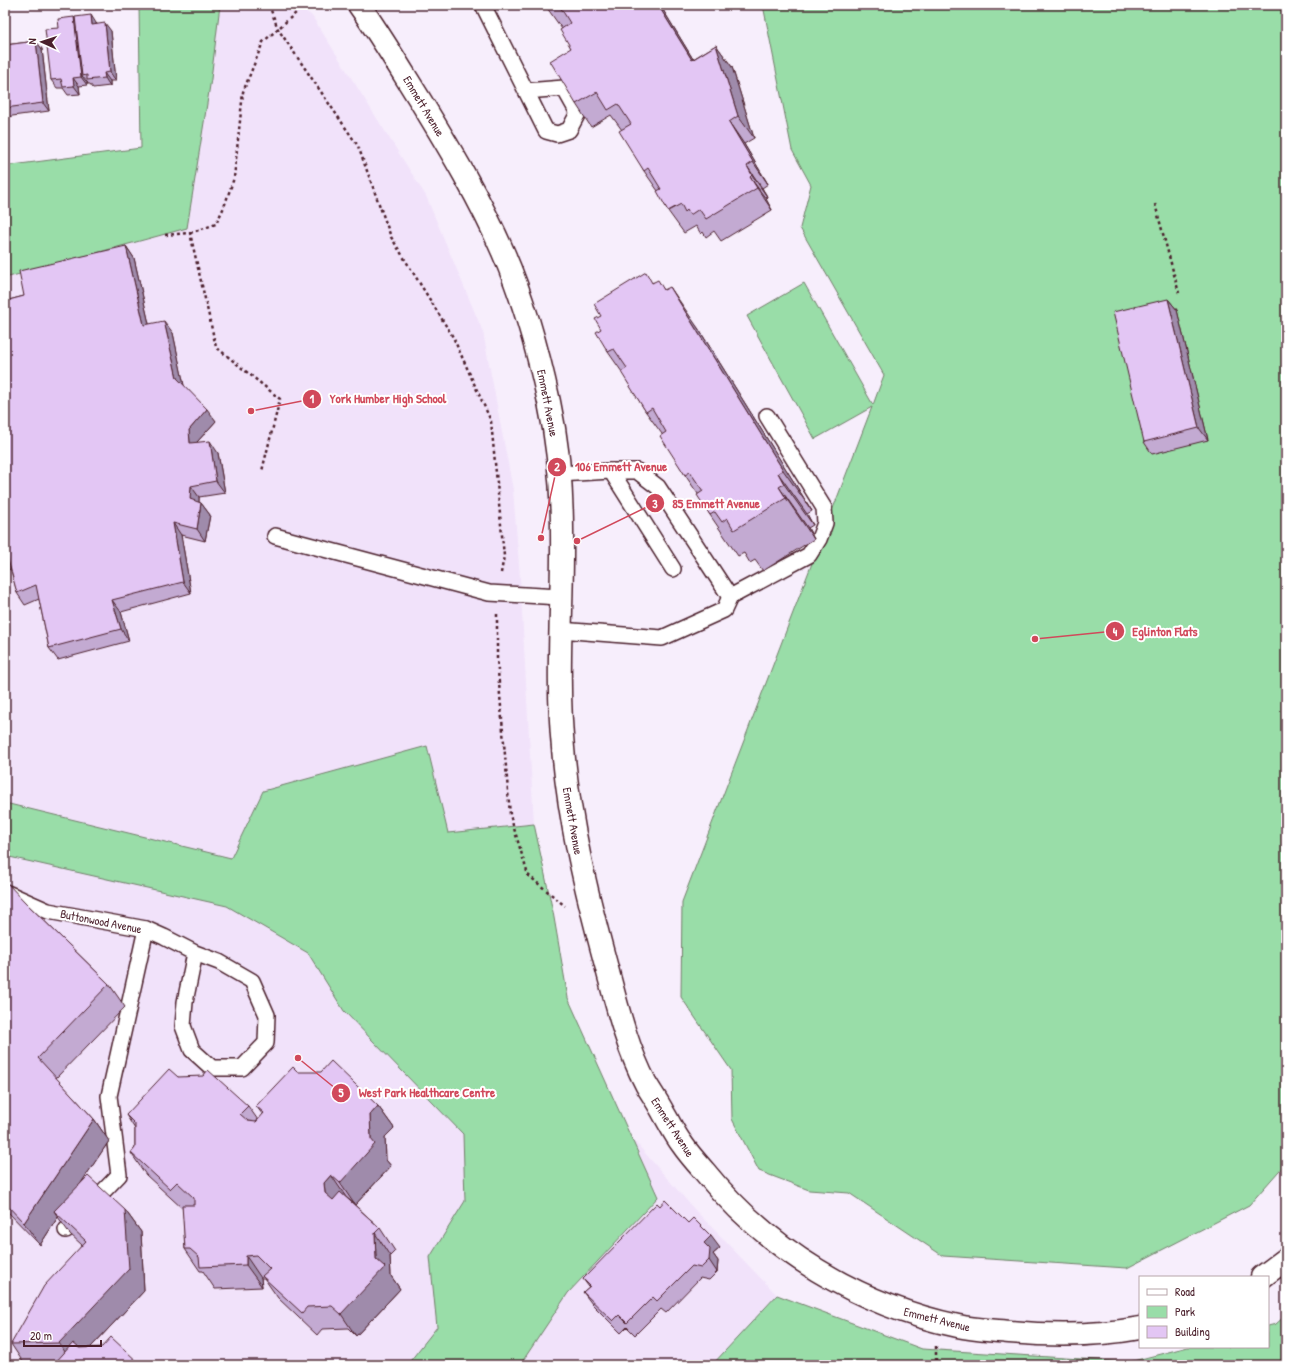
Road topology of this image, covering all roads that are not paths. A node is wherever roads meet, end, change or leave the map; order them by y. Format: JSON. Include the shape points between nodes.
{"nodes":[{"id":1,"x":483,"y":5,"type":"edge"},
{"id":2,"x":360,"y":6,"type":"edge"},
{"id":3,"x":526,"y":91,"type":"dead end"},
{"id":4,"x":767,"y":416,"type":"dead end"},
{"id":5,"x":611,"y":471,"type":"junction"},
{"id":6,"x":559,"y":474,"type":"junction"},
{"id":7,"x":275,"y":536,"type":"dead end"},
{"id":8,"x":674,"y":569,"type":"dead end"},
{"id":9,"x":560,"y":597,"type":"junction"},
{"id":10,"x":730,"y":597,"type":"junction"},
{"id":11,"x":560,"y":630,"type":"junction"},
{"id":12,"x":5,"y":892,"type":"edge"},
{"id":13,"x":146,"y":929,"type":"junction"},
{"id":14,"x":195,"y":954,"type":"junction"},
{"id":15,"x":66,"y":1230,"type":"edge"},
{"id":16,"x":1286,"y":1259,"type":"edge"},
{"id":17,"x":1263,"y":1276,"type":"edge"},
{"id":18,"x":1139,"y":1328,"type":"edge"}],
"edges":[{"from":1,"to":3,"type":"lane"},
{"from":2,"to":6,"type":"street","name":"Emmett Avenue","via":[[454,156],[483,207],[506,257],[537,350],[550,406]]},
{"from":4,"to":10,"type":"lane","via":[[824,508],[825,523],[819,539],[809,554]]},
{"from":5,"to":6,"type":"lane"},
{"from":5,"to":8,"type":"lane"},
{"from":5,"to":10,"type":"lane","via":[[637,471],[658,487]]},
{"from":6,"to":9,"type":"street","name":"Emmett Avenue","via":[[562,530]]},
{"from":7,"to":9,"type":"lane","via":[[489,593]]},
{"from":9,"to":11,"type":"street","name":"Emmett Avenue"},
{"from":10,"to":11,"type":"lane","via":[[724,610],[662,638]]},
{"from":11,"to":18,"type":"street","name":"Emmett Avenue","via":[[560,712],[568,799],[583,874],[613,992],[629,1044],[645,1082],[681,1144],[715,1185],[782,1247],[816,1271],[896,1308],[962,1327],[1027,1333],[1086,1334]]},
{"from":12,"to":13,"type":"lane","name":"Buttonwood Avenue","via":[[48,911]]},
{"from":13,"to":14,"type":"lane","name":"Buttonwood Avenue"},
{"from":13,"to":15,"type":"lane","via":[[109,1096],[119,1175]]},
{"from":14,"to":14,"type":"lane","name":"Buttonwood Avenue","via":[[183,1026],[192,1050],[212,1068],[242,1068],[266,1043],[267,1015],[252,981],[219,962]]},
{"from":16,"to":17,"type":"street"}]}
